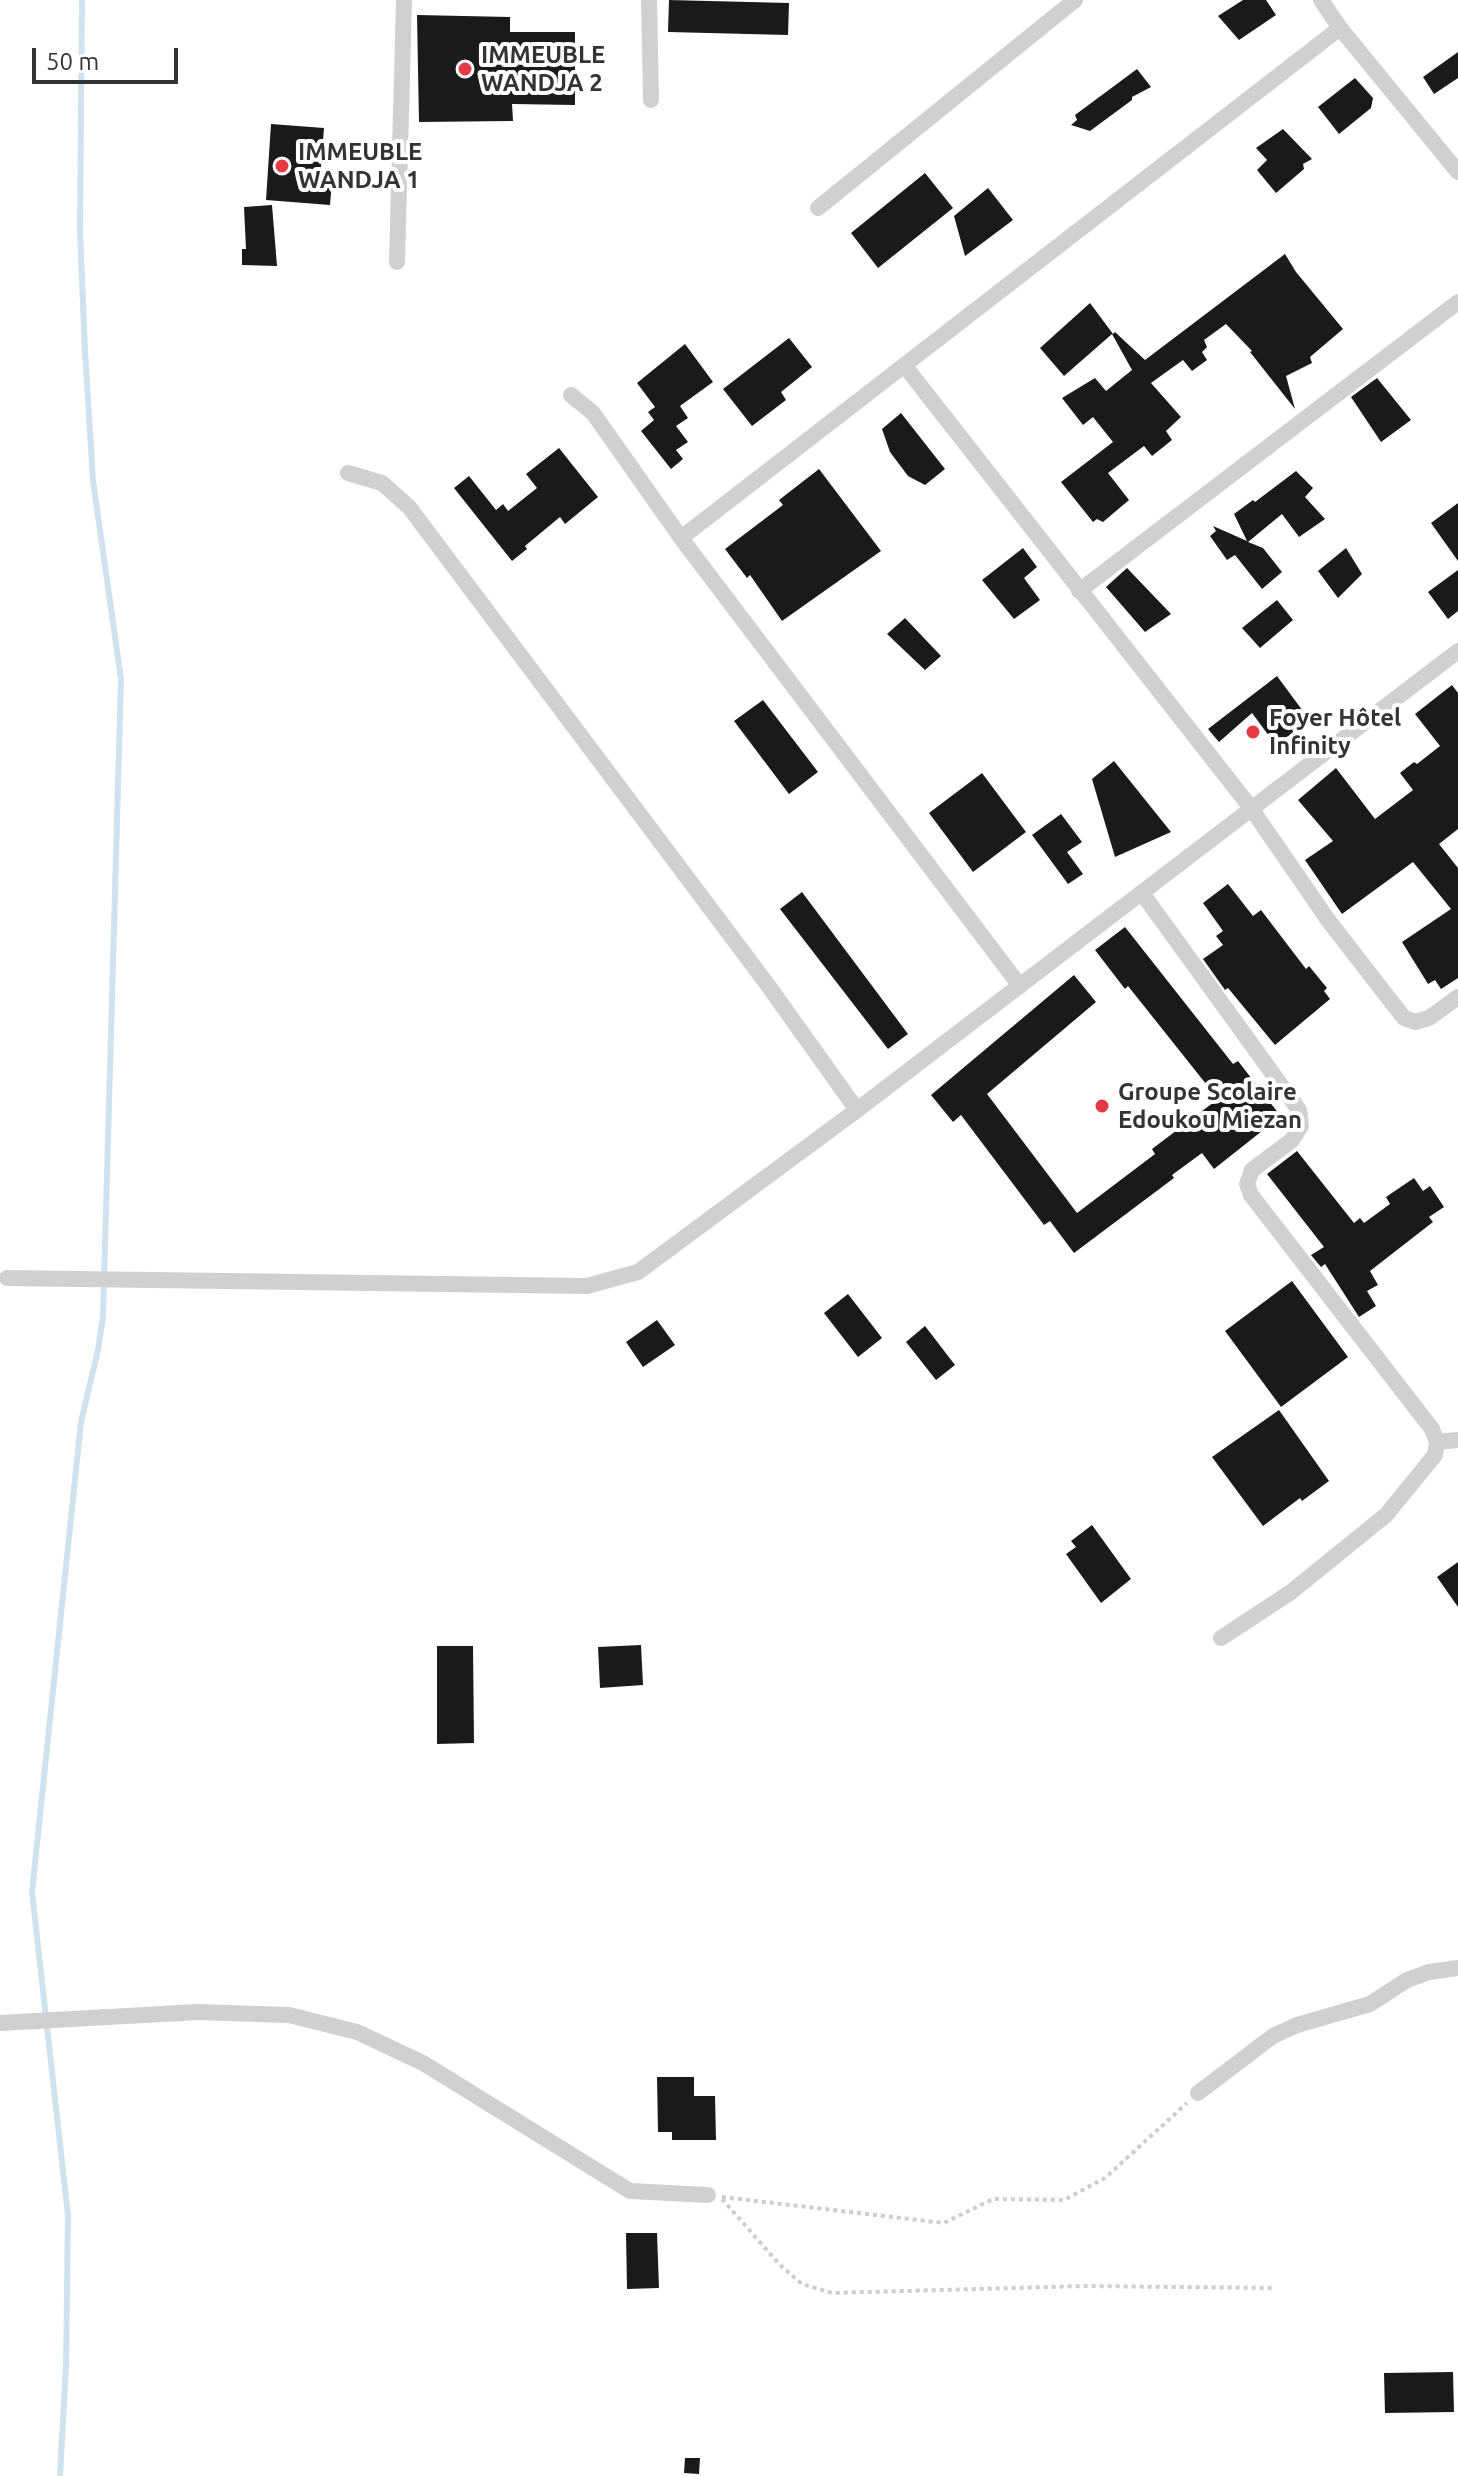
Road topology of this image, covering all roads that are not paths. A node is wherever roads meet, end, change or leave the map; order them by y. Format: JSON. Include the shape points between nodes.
{"nodes":[{"id":1,"x":404,"y":0,"type":"edge"},
{"id":2,"x":649,"y":0,"type":"edge"},
{"id":3,"x":1321,"y":0,"type":"edge"},
{"id":4,"x":1066,"y":3,"type":"edge"},
{"id":5,"x":1340,"y":28,"type":"junction"},
{"id":6,"x":651,"y":100,"type":"dead end"},
{"id":7,"x":1458,"y":172,"type":"edge"},
{"id":8,"x":818,"y":208,"type":"dead end"},
{"id":9,"x":397,"y":262,"type":"dead end"},
{"id":10,"x":1458,"y":302,"type":"edge"},
{"id":11,"x":904,"y":365,"type":"junction"},
{"id":12,"x":571,"y":395,"type":"dead end"},
{"id":13,"x":348,"y":473,"type":"dead end"},
{"id":14,"x":681,"y":538,"type":"junction"},
{"id":15,"x":1079,"y":591,"type":"junction"},
{"id":16,"x":1458,"y":651,"type":"edge"},
{"id":17,"x":1251,"y":808,"type":"junction"},
{"id":18,"x":1142,"y":893,"type":"junction"},
{"id":19,"x":1020,"y":986,"type":"junction"},
{"id":20,"x":1458,"y":997,"type":"edge"},
{"id":21,"x":857,"y":1110,"type":"junction"},
{"id":22,"x":7,"y":1278,"type":"dead end"},
{"id":23,"x":1458,"y":1440,"type":"edge"},
{"id":24,"x":1437,"y":1442,"type":"junction"},
{"id":25,"x":1221,"y":1638,"type":"dead end"},
{"id":26,"x":1458,"y":1968,"type":"edge"},
{"id":27,"x":0,"y":2023,"type":"edge"},
{"id":28,"x":1198,"y":2093,"type":"road end"},
{"id":29,"x":708,"y":2195,"type":"road end"}],
"edges":[{"from":1,"to":9,"type":"street"},
{"from":2,"to":6,"type":"street"},
{"from":3,"to":5,"type":"street"},
{"from":4,"to":8,"type":"street"},
{"from":5,"to":7,"type":"street"},
{"from":5,"to":11,"type":"street"},
{"from":10,"to":15,"type":"street"},
{"from":11,"to":14,"type":"street"},
{"from":11,"to":15,"type":"street"},
{"from":12,"to":14,"type":"street","via":[[593,413]]},
{"from":13,"to":21,"type":"street","via":[[382,483],[409,507]]},
{"from":14,"to":19,"type":"street"},
{"from":15,"to":17,"type":"street"},
{"from":16,"to":17,"type":"street"},
{"from":17,"to":18,"type":"street"},
{"from":17,"to":20,"type":"street","via":[[1404,1018],[1429,1018]]},
{"from":18,"to":19,"type":"street"},
{"from":18,"to":24,"type":"street","via":[[1299,1110],[1301,1126],[1292,1140],[1252,1170],[1247,1184],[1251,1195]]},
{"from":19,"to":21,"type":"street"},
{"from":21,"to":22,"type":"street","via":[[638,1272],[587,1286]]},
{"from":23,"to":24,"type":"street"},
{"from":24,"to":25,"type":"street","via":[[1435,1455],[1386,1515],[1291,1592]]},
{"from":26,"to":28,"type":"street","via":[[1407,1980],[1370,2004],[1273,2036]]},
{"from":27,"to":29,"type":"street","via":[[198,2012],[289,2015],[357,2032],[423,2063],[630,2191]]}]}
